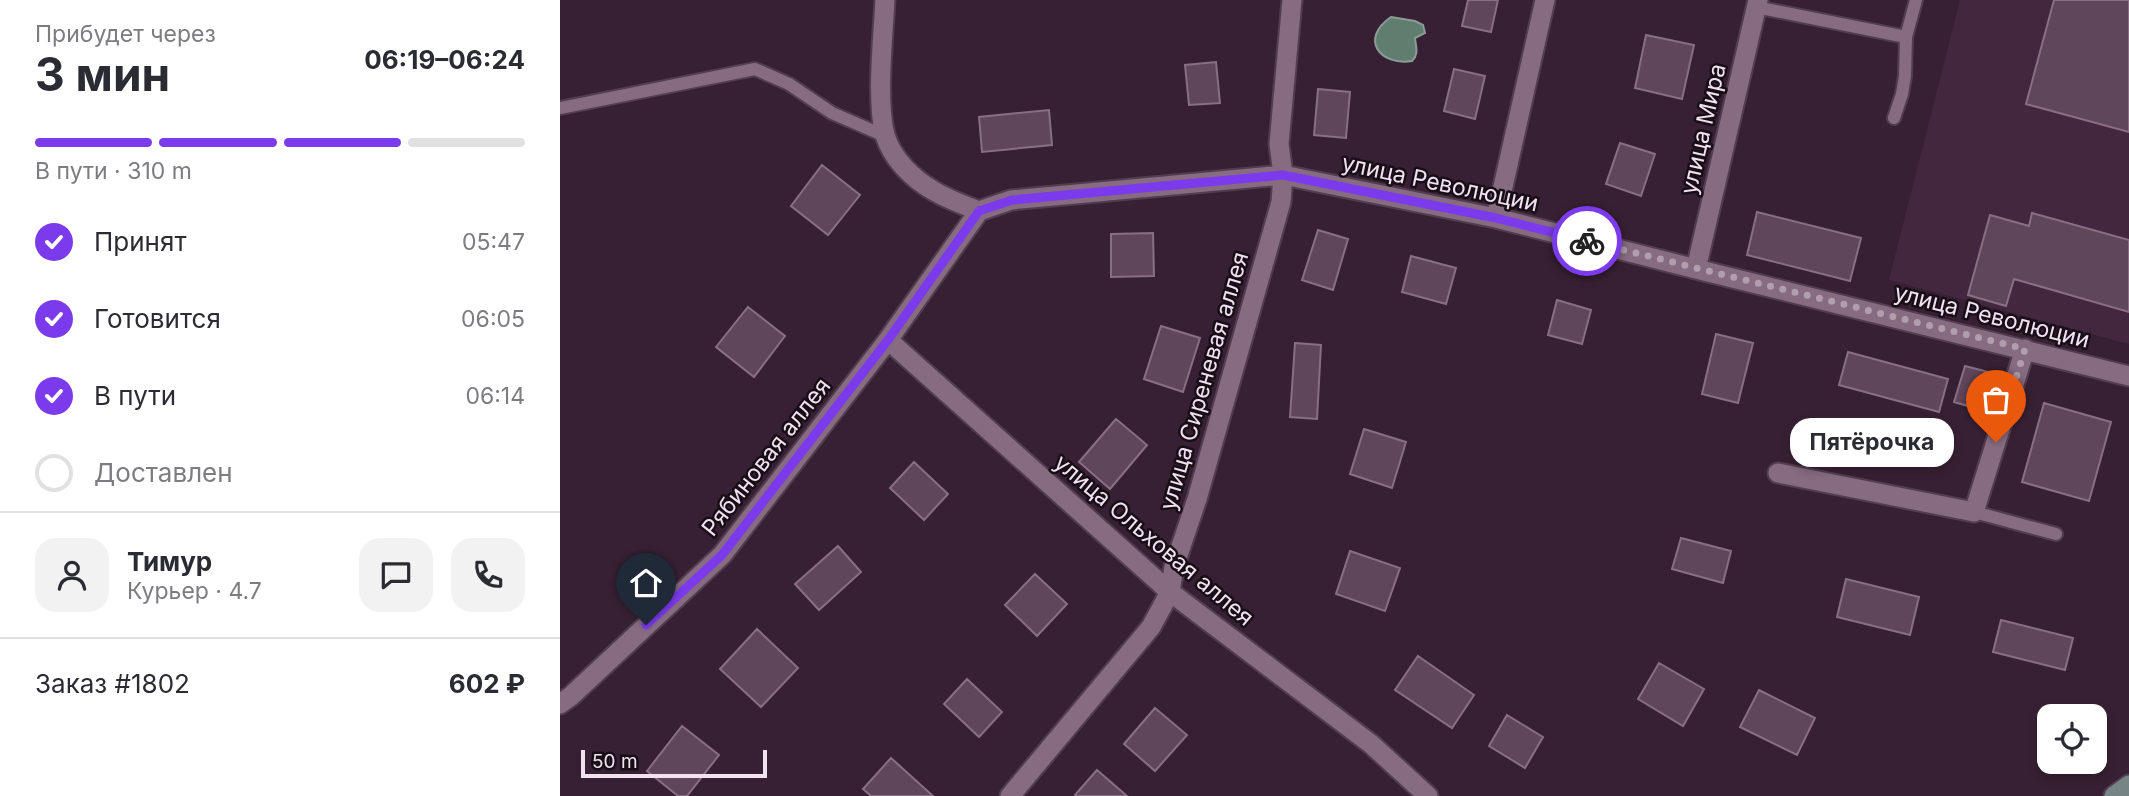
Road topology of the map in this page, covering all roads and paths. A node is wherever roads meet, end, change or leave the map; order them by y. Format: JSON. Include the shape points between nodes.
{"nodes":[{"id":1,"x":885,"y":0,"type":"edge"},
{"id":2,"x":1292,"y":0,"type":"edge"},
{"id":3,"x":1545,"y":0,"type":"edge"},
{"id":4,"x":1916,"y":0,"type":"edge"},
{"id":5,"x":1757,"y":4,"type":"edge"},
{"id":6,"x":1906,"y":37,"type":"junction"},
{"id":7,"x":560,"y":108,"type":"edge"},
{"id":8,"x":1894,"y":118,"type":"dead end"},
{"id":9,"x":886,"y":136,"type":"junction"},
{"id":10,"x":1283,"y":175,"type":"junction"},
{"id":11,"x":979,"y":211,"type":"junction"},
{"id":12,"x":1496,"y":218,"type":"junction"},
{"id":13,"x":1696,"y":269,"type":"junction"},
{"id":14,"x":888,"y":340,"type":"junction"},
{"id":15,"x":2025,"y":349,"type":"junction"},
{"id":16,"x":2129,"y":376,"type":"edge"},
{"id":17,"x":1778,"y":473,"type":"dead end"},
{"id":18,"x":1974,"y":512,"type":"junction"},
{"id":19,"x":2056,"y":534,"type":"dead end"},
{"id":20,"x":1170,"y":592,"type":"junction"},
{"id":21,"x":560,"y":704,"type":"edge"},
{"id":22,"x":2129,"y":785,"type":"edge"},
{"id":23,"x":1010,"y":796,"type":"edge"},
{"id":24,"x":1428,"y":796,"type":"edge"},
{"id":25,"x":2114,"y":796,"type":"edge"}],
"edges":[{"from":1,"to":9,"type":"street","via":[[881,100]]},
{"from":2,"to":10,"type":"street","name":"улица Сиреневая аллея","via":[[1279,144]]},
{"from":3,"to":12,"type":"street"},
{"from":4,"to":6,"type":"lane"},
{"from":5,"to":6,"type":"lane"},
{"from":5,"to":13,"type":"street","name":"улица Мира"},
{"from":6,"to":8,"type":"lane","via":[[1905,76]]},
{"from":7,"to":9,"type":"lane","via":[[755,69],[789,84],[832,113]]},
{"from":9,"to":11,"type":"street","via":[[898,162],[916,178],[935,192]]},
{"from":10,"to":11,"type":"street","name":"улица Революции","via":[[1012,200]]},
{"from":10,"to":12,"type":"street","name":"улица Революции"},
{"from":10,"to":20,"type":"street","name":"улица Сиреневая аллея","via":[[1281,202]]},
{"from":11,"to":14,"type":"street","name":"Рябиновая аллея"},
{"from":12,"to":13,"type":"street","name":"улица Революции"},
{"from":13,"to":15,"type":"street","name":"улица Революции"},
{"from":14,"to":20,"type":"street","name":"улица Ольховая аллея"},
{"from":14,"to":21,"type":"street","name":"Рябиновая аллея","via":[[722,555]]},
{"from":15,"to":16,"type":"street","name":"улица Революции"},
{"from":15,"to":18,"type":"street"},
{"from":17,"to":18,"type":"street"},
{"from":18,"to":19,"type":"lane"},
{"from":20,"to":23,"type":"street","name":"улица Сиреневая аллея","via":[[1152,627]]},
{"from":20,"to":24,"type":"street","name":"улица Ольховая аллея","via":[[1371,744]]},
{"from":22,"to":25,"type":"main road"}]}
